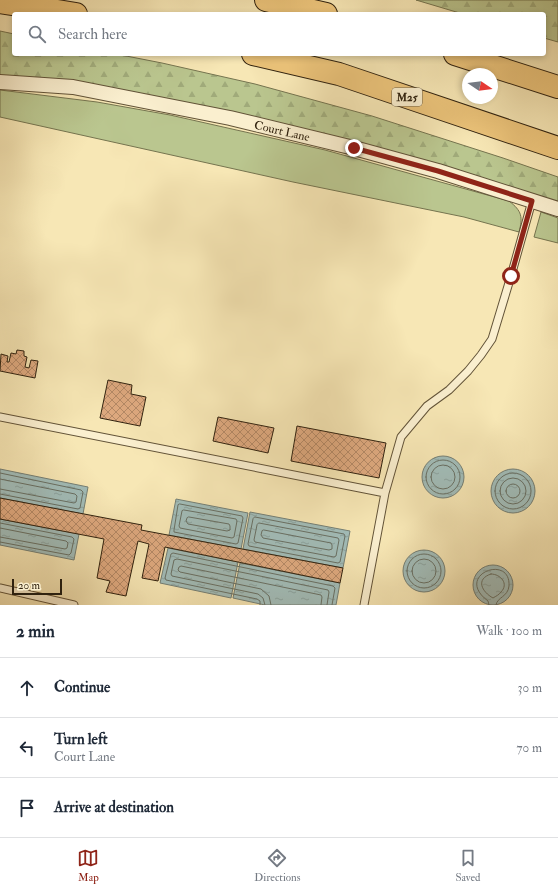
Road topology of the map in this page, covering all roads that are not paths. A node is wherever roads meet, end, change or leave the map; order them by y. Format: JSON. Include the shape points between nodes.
{"nodes":[{"id":1,"x":266,"y":0,"type":"edge"},
{"id":2,"x":0,"y":2,"type":"edge"},
{"id":3,"x":63,"y":12,"type":"edge"},
{"id":4,"x":317,"y":12,"type":"edge"},
{"id":5,"x":262,"y":56,"type":"edge"},
{"id":6,"x":461,"y":56,"type":"edge"},
{"id":7,"x":0,"y":82,"type":"edge"},
{"id":8,"x":558,"y":87,"type":"edge"},
{"id":9,"x":558,"y":148,"type":"edge"},
{"id":10,"x":532,"y":201,"type":"junction"},
{"id":11,"x":558,"y":209,"type":"edge"},
{"id":12,"x":0,"y":417,"type":"edge"},
{"id":13,"x":385,"y":493,"type":"junction"},
{"id":14,"x":0,"y":588,"type":"edge"},
{"id":15,"x":74,"y":605,"type":"edge"},
{"id":16,"x":364,"y":605,"type":"edge"}],
"edges":[{"from":1,"to":4,"type":"highway"},
{"from":2,"to":3,"type":"highway"},
{"from":5,"to":9,"type":"highway","number":"M25","via":[[339,74]]},
{"from":6,"to":8,"type":"highway"},
{"from":7,"to":10,"type":"street","name":"Court Lane","via":[[73,87],[230,118],[438,171]]},
{"from":10,"to":11,"type":"street","name":"Court Lane"},
{"from":10,"to":13,"type":"lane","via":[[492,339],[468,371],[449,390],[427,406],[400,437]]},
{"from":12,"to":13,"type":"lane"},
{"from":13,"to":16,"type":"lane"},
{"from":14,"to":15,"type":"lane"}]}
